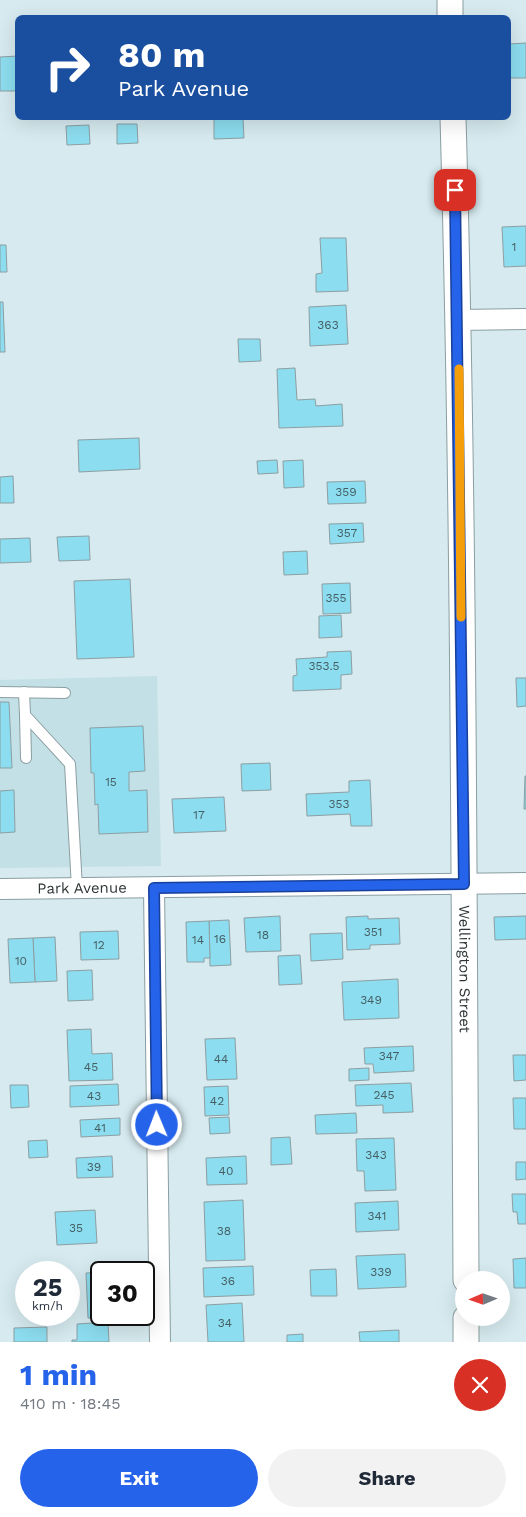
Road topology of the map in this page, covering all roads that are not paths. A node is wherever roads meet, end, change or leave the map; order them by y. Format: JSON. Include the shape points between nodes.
{"nodes":[{"id":1,"x":450,"y":0,"type":"edge"},
{"id":2,"x":450,"y":15,"type":"edge"},
{"id":3,"x":453,"y":120,"type":"edge"},
{"id":4,"x":526,"y":319,"type":"edge"},
{"id":5,"x":458,"y":320,"type":"junction"},
{"id":6,"x":0,"y":692,"type":"edge"},
{"id":7,"x":24,"y":692,"type":"junction"},
{"id":8,"x":65,"y":693,"type":"dead end"},
{"id":9,"x":25,"y":715,"type":"junction"},
{"id":10,"x":26,"y":758,"type":"dead end"},
{"id":11,"x":526,"y":883,"type":"edge"},
{"id":12,"x":464,"y":884,"type":"junction"},
{"id":13,"x":77,"y":888,"type":"junction"},
{"id":14,"x":154,"y":888,"type":"junction"},
{"id":15,"x":0,"y":889,"type":"edge"},
{"id":16,"x":466,"y":1271,"type":"edge"},
{"id":17,"x":466,"y":1326,"type":"edge"},
{"id":18,"x":160,"y":1342,"type":"edge"},
{"id":19,"x":466,"y":1342,"type":"edge"}],
"edges":[{"from":1,"to":2,"type":"street"},
{"from":3,"to":5,"type":"street","name":"Wellington Street"},
{"from":4,"to":5,"type":"street"},
{"from":5,"to":12,"type":"street","name":"Wellington Street"},
{"from":6,"to":7,"type":"lane"},
{"from":7,"to":8,"type":"lane"},
{"from":7,"to":9,"type":"lane"},
{"from":9,"to":10,"type":"lane"},
{"from":9,"to":13,"type":"lane","via":[[70,764]]},
{"from":11,"to":12,"type":"street","name":"Park Avenue"},
{"from":12,"to":14,"type":"street","name":"Park Avenue"},
{"from":12,"to":16,"type":"street","name":"Wellington Street"},
{"from":13,"to":14,"type":"street","name":"Park Avenue"},
{"from":13,"to":15,"type":"street","name":"Park Avenue"},
{"from":14,"to":18,"type":"street"},
{"from":17,"to":19,"type":"street"}]}
